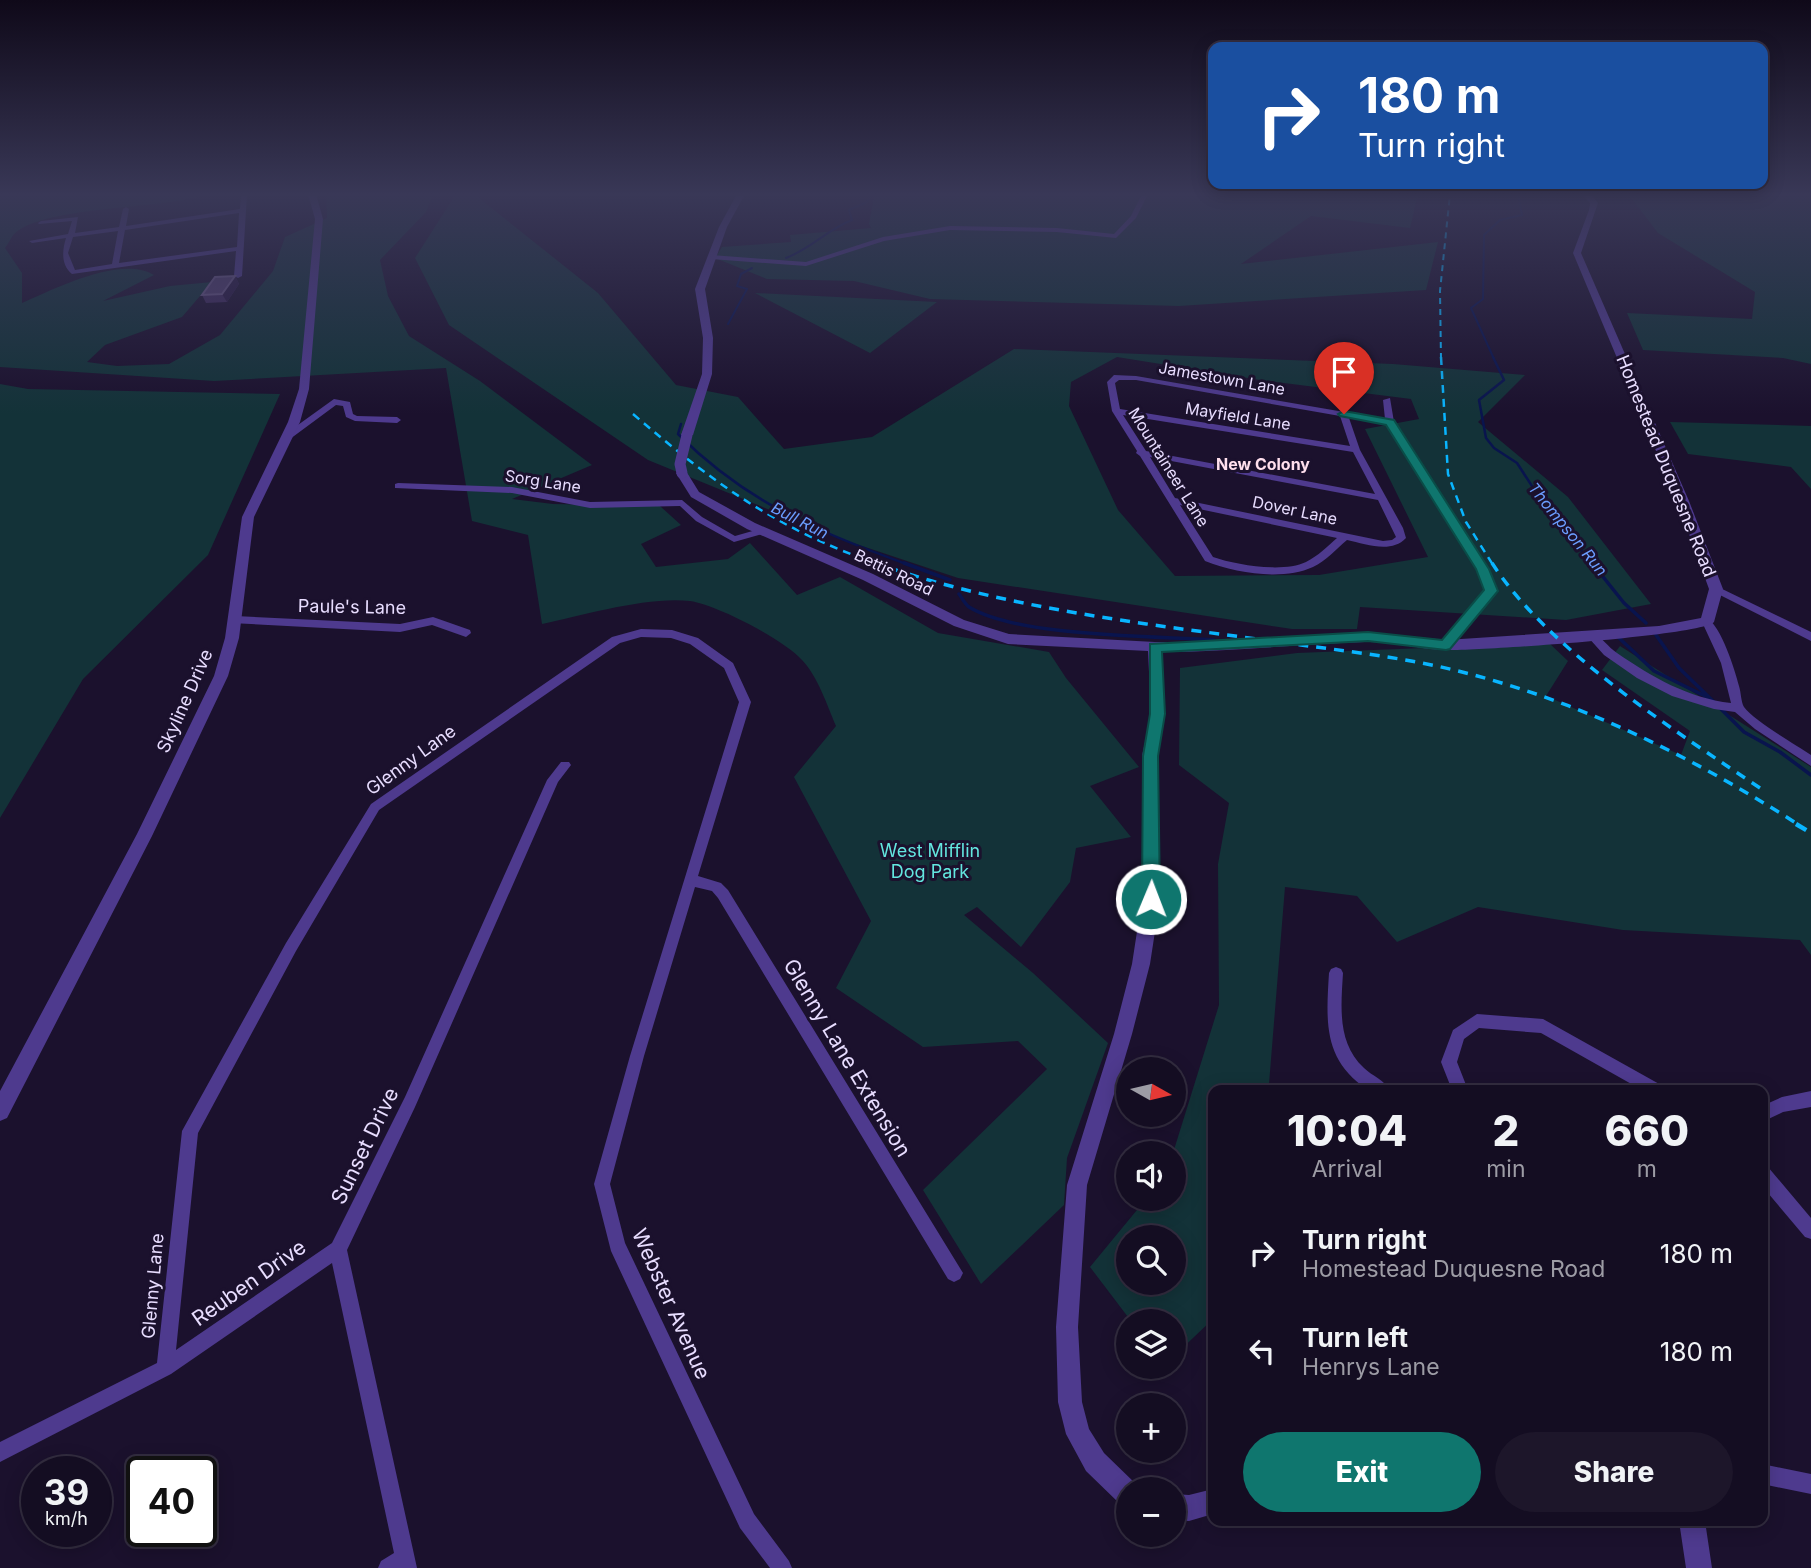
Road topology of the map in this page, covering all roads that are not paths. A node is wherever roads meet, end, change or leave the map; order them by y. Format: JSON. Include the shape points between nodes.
{"nodes":[{"id":1,"x":70,"y":267,"type":"edge"},
{"id":2,"x":102,"y":267,"type":"edge"},
{"id":3,"x":239,"y":267,"type":"edge"},
{"id":4,"x":314,"y":267,"type":"edge"},
{"id":5,"x":708,"y":267,"type":"edge"},
{"id":6,"x":1583,"y":267,"type":"edge"},
{"id":7,"x":238,"y":276,"type":"edge"},
{"id":8,"x":1117,"y":377,"type":"joint"},
{"id":9,"x":1387,"y":400,"type":"dead end"},
{"id":10,"x":1116,"y":411,"type":"junction"},
{"id":11,"x":1344,"y":414,"type":"junction"},
{"id":12,"x":397,"y":420,"type":"dead end"},
{"id":13,"x":1390,"y":422,"type":"junction"},
{"id":14,"x":287,"y":437,"type":"junction"},
{"id":15,"x":1356,"y":450,"type":"junction"},
{"id":16,"x":1140,"y":453,"type":"junction"},
{"id":17,"x":398,"y":485,"type":"dead end"},
{"id":18,"x":1383,"y":498,"type":"junction"},
{"id":19,"x":1171,"y":500,"type":"junction"},
{"id":20,"x":762,"y":531,"type":"junction"},
{"id":21,"x":1343,"y":537,"type":"junction"},
{"id":22,"x":1716,"y":589,"type":"junction"},
{"id":23,"x":235,"y":620,"type":"junction"},
{"id":24,"x":1707,"y":622,"type":"junction"},
{"id":25,"x":466,"y":633,"type":"dead end"},
{"id":26,"x":1592,"y":636,"type":"junction"},
{"id":27,"x":1811,"y":637,"type":"edge"},
{"id":28,"x":1446,"y":645,"type":"junction"},
{"id":29,"x":1155,"y":648,"type":"junction"},
{"id":30,"x":1738,"y":708,"type":"junction"},
{"id":31,"x":1811,"y":761,"type":"edge"},
{"id":32,"x":565,"y":765,"type":"dead end"},
{"id":33,"x":692,"y":880,"type":"junction"},
{"id":34,"x":1336,"y":973,"type":"dead end"},
{"id":35,"x":1374,"y":1085,"type":"edge"},
{"id":36,"x":1459,"y":1085,"type":"edge"},
{"id":37,"x":1647,"y":1085,"type":"edge"},
{"id":38,"x":1811,"y":1099,"type":"edge"},
{"id":39,"x":0,"y":1111,"type":"edge"},
{"id":40,"x":1768,"y":1111,"type":"edge"},
{"id":41,"x":1768,"y":1180,"type":"edge"},
{"id":42,"x":1811,"y":1231,"type":"edge"},
{"id":43,"x":338,"y":1248,"type":"junction"},
{"id":44,"x":954,"y":1273,"type":"dead end"},
{"id":45,"x":165,"y":1368,"type":"junction"},
{"id":46,"x":0,"y":1452,"type":"edge"},
{"id":47,"x":1768,"y":1475,"type":"edge"},
{"id":48,"x":1116,"y":1482,"type":"edge"},
{"id":49,"x":1811,"y":1484,"type":"edge"},
{"id":50,"x":1208,"y":1502,"type":"edge"},
{"id":51,"x":1186,"y":1508,"type":"edge"},
{"id":52,"x":1693,"y":1526,"type":"edge"},
{"id":53,"x":400,"y":1565,"type":"edge"},
{"id":54,"x":782,"y":1568,"type":"edge"},
{"id":55,"x":1699,"y":1568,"type":"edge"}],
"edges":[{"from":1,"to":2,"type":"street","via":[[72,272]]},
{"from":3,"to":7,"type":"street"},
{"from":4,"to":14,"type":"street","name":"Skyline Drive","via":[[304,389]]},
{"from":5,"to":20,"type":"street","name":"Bettis Road","bridge":true,"via":[[700,289],[708,338],[707,374],[680,464],[695,494]]},
{"from":6,"to":22,"type":"street","name":"Homestead Duquesne Road","via":[[1684,501]]},
{"from":8,"to":10,"type":"street","name":"Mountaineer Lane","via":[[1111,382]]},
{"from":8,"to":11,"type":"street","name":"Jamestown Lane"},
{"from":9,"to":13,"type":"street"},
{"from":10,"to":15,"type":"street","name":"Mayfield Lane"},
{"from":10,"to":16,"type":"street","name":"Mountaineer Lane"},
{"from":11,"to":13,"type":"street","name":"Jamestown Lane"},
{"from":11,"to":15,"type":"street"},
{"from":12,"to":14,"type":"street","via":[[355,418],[349,415],[347,404],[334,402]]},
{"from":13,"to":28,"type":"street","via":[[1483,569],[1491,591]]},
{"from":14,"to":23,"type":"street","name":"Skyline Drive","via":[[248,517]]},
{"from":15,"to":18,"type":"street"},
{"from":16,"to":18,"type":"street"},
{"from":16,"to":19,"type":"street","name":"Mountaineer Lane"},
{"from":17,"to":20,"type":"street","name":"Sorg Lane","via":[[512,490],[590,505],[682,503],[734,539]]},
{"from":18,"to":21,"type":"street","name":"Dover Lane","via":[[1401,538],[1383,544]]},
{"from":19,"to":21,"type":"street","name":"Dover Lane"},
{"from":19,"to":21,"type":"street","name":"Mountaineer Lane","via":[[1209,559],[1222,566],[1301,567]]},
{"from":20,"to":29,"type":"street","name":"Bettis Road","via":[[979,631],[1020,640]]},
{"from":22,"to":24,"type":"street","name":"Homestead Duquesne Road"},
{"from":22,"to":27,"type":"street"},
{"from":23,"to":25,"type":"street","name":"Paule's Lane","via":[[400,628],[433,621]]},
{"from":23,"to":39,"type":"street","name":"Skyline Drive","via":[[221,676],[205,710]]},
{"from":24,"to":26,"type":"street"},
{"from":24,"to":30,"type":"street","via":[[1724,653]]},
{"from":26,"to":28,"type":"street"},
{"from":26,"to":30,"type":"street","via":[[1641,675],[1676,693]]},
{"from":28,"to":29,"type":"street","via":[[1368,636]]},
{"from":29,"to":48,"type":"street","via":[[1158,703],[1150,756],[1151,899],[1123,1034],[1077,1185],[1067,1327],[1070,1402],[1078,1434],[1095,1462]]},
{"from":30,"to":31,"type":"street"},
{"from":32,"to":43,"type":"street","name":"Sunset Drive","via":[[553,780],[394,1137]]},
{"from":33,"to":44,"type":"street","name":"Glenny Lane Extension","via":[[716,887],[730,905]]},
{"from":33,"to":45,"type":"street","name":"Glenny Lane","via":[[745,702],[729,666],[694,641],[672,634],[642,633],[616,640],[375,807],[190,1131]]},
{"from":33,"to":54,"type":"street","name":"Webster Avenue","via":[[602,1184],[617,1245],[640,1295],[747,1521]]},
{"from":34,"to":35,"type":"street","via":[[1336,1043],[1351,1068]]},
{"from":36,"to":37,"type":"street","via":[[1449,1062],[1458,1035],[1478,1021],[1543,1026]]},
{"from":38,"to":40,"type":"street"},
{"from":41,"to":42,"type":"street"},
{"from":43,"to":45,"type":"street","name":"Reuben Drive"},
{"from":43,"to":53,"type":"street"},
{"from":45,"to":46,"type":"street","name":"Reuben Drive"},
{"from":47,"to":49,"type":"street"},
{"from":50,"to":51,"type":"street"},
{"from":52,"to":55,"type":"street"}]}
